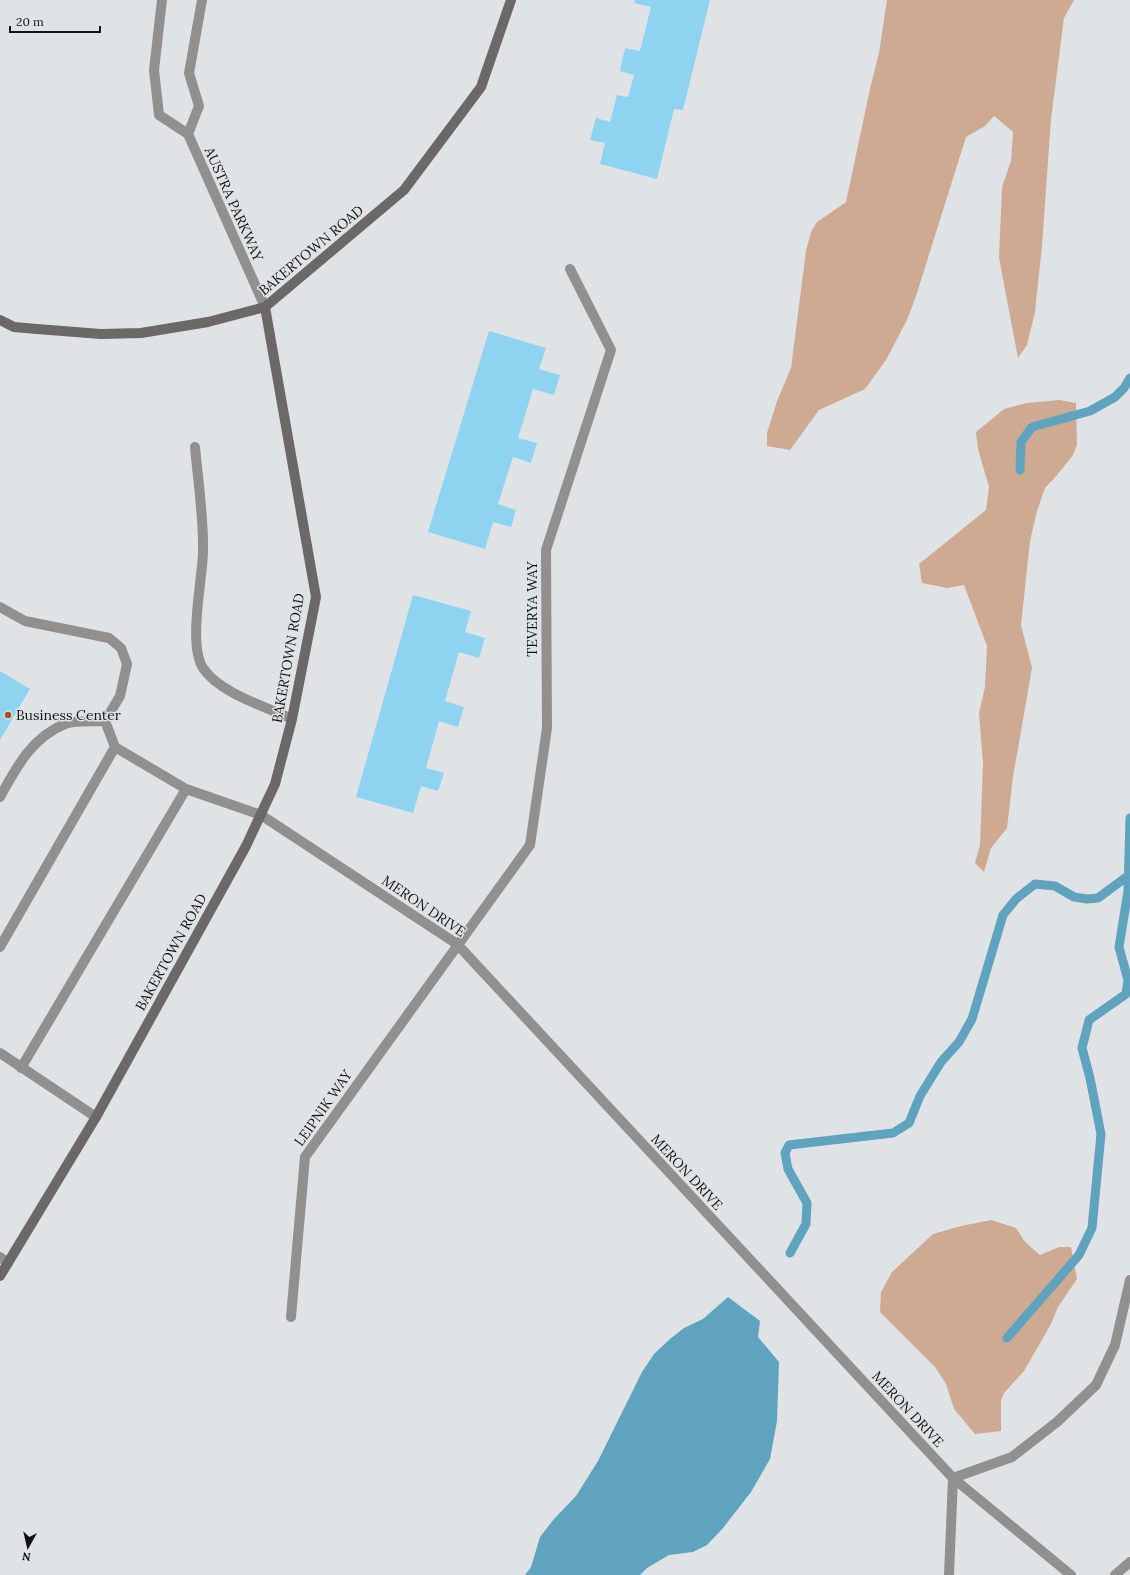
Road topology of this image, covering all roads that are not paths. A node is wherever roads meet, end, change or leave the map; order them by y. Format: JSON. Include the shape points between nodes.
{"nodes":[{"id":1,"x":162,"y":0,"type":"edge"},
{"id":2,"x":202,"y":0,"type":"edge"},
{"id":3,"x":511,"y":0,"type":"edge"},
{"id":4,"x":188,"y":134,"type":"junction"},
{"id":5,"x":570,"y":269,"type":"dead end"},
{"id":6,"x":265,"y":307,"type":"junction"},
{"id":7,"x":0,"y":320,"type":"edge"},
{"id":8,"x":195,"y":447,"type":"dead end"},
{"id":9,"x":0,"y":607,"type":"edge"},
{"id":10,"x":292,"y":719,"type":"junction"},
{"id":11,"x":105,"y":721,"type":"junction"},
{"id":12,"x":115,"y":747,"type":"junction"},
{"id":13,"x":186,"y":789,"type":"junction"},
{"id":14,"x":0,"y":797,"type":"edge"},
{"id":15,"x":261,"y":815,"type":"junction"},
{"id":16,"x":457,"y":944,"type":"junction"},
{"id":17,"x":0,"y":947,"type":"edge"},
{"id":18,"x":0,"y":1053,"type":"edge"},
{"id":19,"x":21,"y":1068,"type":"junction"},
{"id":20,"x":96,"y":1117,"type":"junction"},
{"id":21,"x":4,"y":1260,"type":"edge"},
{"id":22,"x":0,"y":1276,"type":"edge"},
{"id":23,"x":1130,"y":1280,"type":"edge"},
{"id":24,"x":291,"y":1317,"type":"dead end"},
{"id":25,"x":953,"y":1478,"type":"junction"},
{"id":26,"x":1130,"y":1562,"type":"edge"},
{"id":27,"x":949,"y":1575,"type":"edge"},
{"id":28,"x":1071,"y":1575,"type":"edge"},
{"id":29,"x":1115,"y":1575,"type":"edge"}],
"edges":[{"from":1,"to":4,"type":"street","via":[[154,70],[159,115]]},
{"from":2,"to":4,"type":"street","via":[[189,73],[199,106]]},
{"from":3,"to":6,"type":"street","name":"BAKERTOWN ROAD","via":[[481,88],[404,190]]},
{"from":4,"to":6,"type":"street","name":"AUSTRA PARKWAY"},
{"from":5,"to":16,"type":"street","name":"TEVERYA WAY","via":[[611,350],[546,550],[547,728],[530,845]]},
{"from":6,"to":7,"type":"street","via":[[208,322],[141,333],[101,334],[37,329],[14,326]]},
{"from":6,"to":10,"type":"street","name":"BAKERTOWN ROAD","via":[[316,597]]},
{"from":8,"to":10,"type":"street","via":[[203,553],[195,645],[202,668],[228,689]]},
{"from":9,"to":11,"type":"street","via":[[25,620],[109,638],[121,648],[127,664],[120,696]]},
{"from":10,"to":15,"type":"street","name":"BAKERTOWN ROAD","via":[[275,784]]},
{"from":11,"to":12,"type":"street"},
{"from":11,"to":14,"type":"street","via":[[66,724],[37,741],[18,764]]},
{"from":12,"to":13,"type":"street","name":"MERON DRIVE"},
{"from":12,"to":17,"type":"street"},
{"from":13,"to":15,"type":"street","name":"MERON DRIVE"},
{"from":13,"to":19,"type":"street"},
{"from":15,"to":16,"type":"street","name":"MERON DRIVE"},
{"from":15,"to":20,"type":"street","name":"BAKERTOWN ROAD"},
{"from":16,"to":24,"type":"street","name":"LEIPNIK WAY","via":[[305,1157]]},
{"from":16,"to":25,"type":"street","name":"MERON DRIVE"},
{"from":18,"to":19,"type":"street"},
{"from":19,"to":20,"type":"street"},
{"from":20,"to":21,"type":"street","name":"BAKERTOWN ROAD"},
{"from":21,"to":22,"type":"street","name":"BAKERTOWN ROAD"},
{"from":23,"to":25,"type":"street","via":[[1115,1345],[1096,1385],[1058,1422],[1012,1457]]},
{"from":25,"to":27,"type":"street"},
{"from":25,"to":28,"type":"street","name":"MERON DRIVE"},
{"from":26,"to":29,"type":"street"}]}
